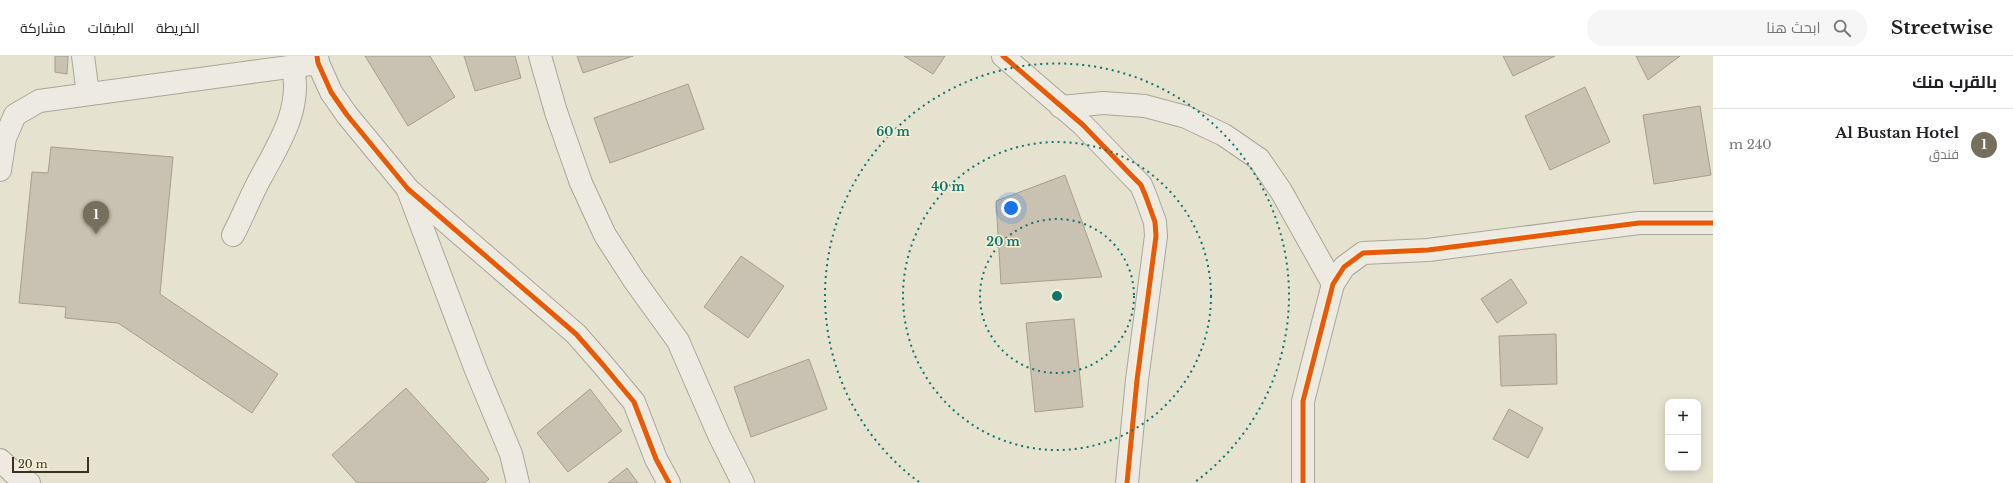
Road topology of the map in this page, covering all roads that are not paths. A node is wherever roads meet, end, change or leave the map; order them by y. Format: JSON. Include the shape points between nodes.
{"nodes":[{"id":1,"x":83,"y":56,"type":"edge"},
{"id":2,"x":540,"y":56,"type":"edge"},
{"id":3,"x":1003,"y":56,"type":"edge"},
{"id":4,"x":318,"y":60,"type":"edge"},
{"id":5,"x":293,"y":67,"type":"junction"},
{"id":6,"x":88,"y":94,"type":"junction"},
{"id":7,"x":1061,"y":107,"type":"junction"},
{"id":8,"x":0,"y":170,"type":"edge"},
{"id":9,"x":408,"y":189,"type":"junction"},
{"id":10,"x":1713,"y":224,"type":"edge"},
{"id":11,"x":233,"y":235,"type":"dead end"},
{"id":12,"x":1333,"y":284,"type":"junction"},
{"id":13,"x":0,"y":460,"type":"edge"},
{"id":14,"x":28,"y":483,"type":"edge"},
{"id":15,"x":518,"y":483,"type":"edge"},
{"id":16,"x":669,"y":483,"type":"edge"},
{"id":17,"x":743,"y":483,"type":"edge"},
{"id":18,"x":1127,"y":483,"type":"edge"},
{"id":19,"x":1303,"y":483,"type":"edge"}],
"edges":[{"from":1,"to":6,"type":"street"},
{"from":2,"to":17,"type":"street","via":[[581,183],[605,235],[678,341]]},
{"from":3,"to":7,"type":"street"},
{"from":4,"to":5,"type":"street"},
{"from":4,"to":9,"type":"street","via":[[331,92],[347,115]]},
{"from":5,"to":6,"type":"street"},
{"from":5,"to":11,"type":"street","via":[[297,83],[292,110],[280,144]]},
{"from":6,"to":8,"type":"street","via":[[39,102],[15,115],[5,138]]},
{"from":7,"to":12,"type":"street","via":[[1103,103],[1145,106],[1186,117],[1224,135],[1259,159],[1281,191]]},
{"from":7,"to":18,"type":"street","via":[[1096,138],[1141,185],[1155,222],[1156,236]]},
{"from":9,"to":15,"type":"street","via":[[476,370],[511,454]]},
{"from":9,"to":16,"type":"street","via":[[576,334],[634,402],[656,459]]},
{"from":10,"to":12,"type":"street","via":[[1639,223],[1428,250],[1363,253],[1344,267]]},
{"from":12,"to":19,"type":"street","via":[[1303,401]]},
{"from":13,"to":14,"type":"street"}]}
